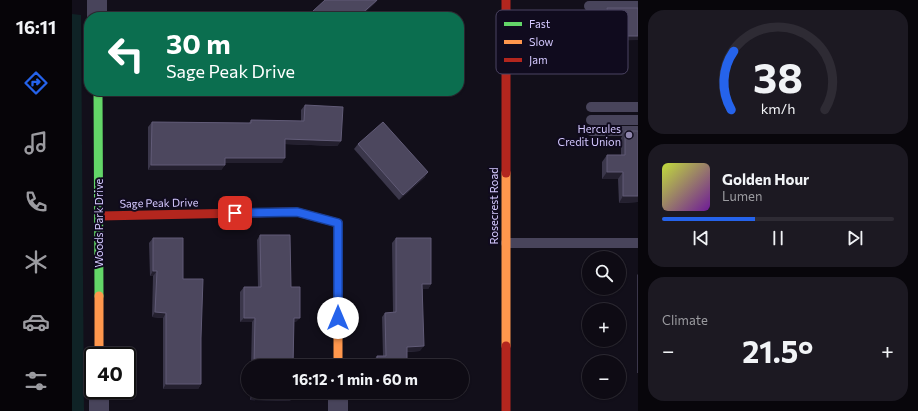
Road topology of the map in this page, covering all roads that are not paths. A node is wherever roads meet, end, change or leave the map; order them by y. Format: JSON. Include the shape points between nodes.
{"nodes":[{"id":1,"x":97,"y":0,"type":"edge"},
{"id":2,"x":589,"y":6,"type":"dead end"},
{"id":3,"x":638,"y":6,"type":"edge"},
{"id":4,"x":97,"y":12,"type":"edge"},
{"id":5,"x":506,"y":74,"type":"edge"},
{"id":6,"x":98,"y":96,"type":"edge"},
{"id":7,"x":591,"y":107,"type":"dead end"},
{"id":8,"x":638,"y":107,"type":"edge"},
{"id":9,"x":591,"y":120,"type":"dead end"},
{"id":10,"x":638,"y":120,"type":"edge"},
{"id":11,"x":591,"y":131,"type":"dead end"},
{"id":12,"x":638,"y":131,"type":"edge"},
{"id":13,"x":100,"y":216,"type":"junction"},
{"id":14,"x":506,"y":243,"type":"junction"},
{"id":15,"x":638,"y":243,"type":"edge"},
{"id":16,"x":99,"y":347,"type":"edge"},
{"id":17,"x":338,"y":359,"type":"edge"},
{"id":18,"x":99,"y":399,"type":"edge"},
{"id":19,"x":338,"y":399,"type":"edge"},
{"id":20,"x":99,"y":411,"type":"edge"},
{"id":21,"x":338,"y":411,"type":"edge"},
{"id":22,"x":506,"y":411,"type":"edge"}],
"edges":[{"from":1,"to":4,"type":"street"},
{"from":2,"to":3,"type":"lane"},
{"from":5,"to":14,"type":"street","name":"Rosecrest Road"},
{"from":6,"to":13,"type":"street","name":"Woods Park Drive"},
{"from":7,"to":8,"type":"lane"},
{"from":9,"to":10,"type":"lane"},
{"from":11,"to":12,"type":"lane"},
{"from":13,"to":16,"type":"street","name":"Woods Park Drive"},
{"from":13,"to":17,"type":"street","name":"Sage Peak Drive","via":[[297,212],[338,223]]},
{"from":14,"to":15,"type":"lane"},
{"from":14,"to":22,"type":"street","name":"Rosecrest Road"},
{"from":18,"to":20,"type":"street"},
{"from":19,"to":21,"type":"street"}]}
